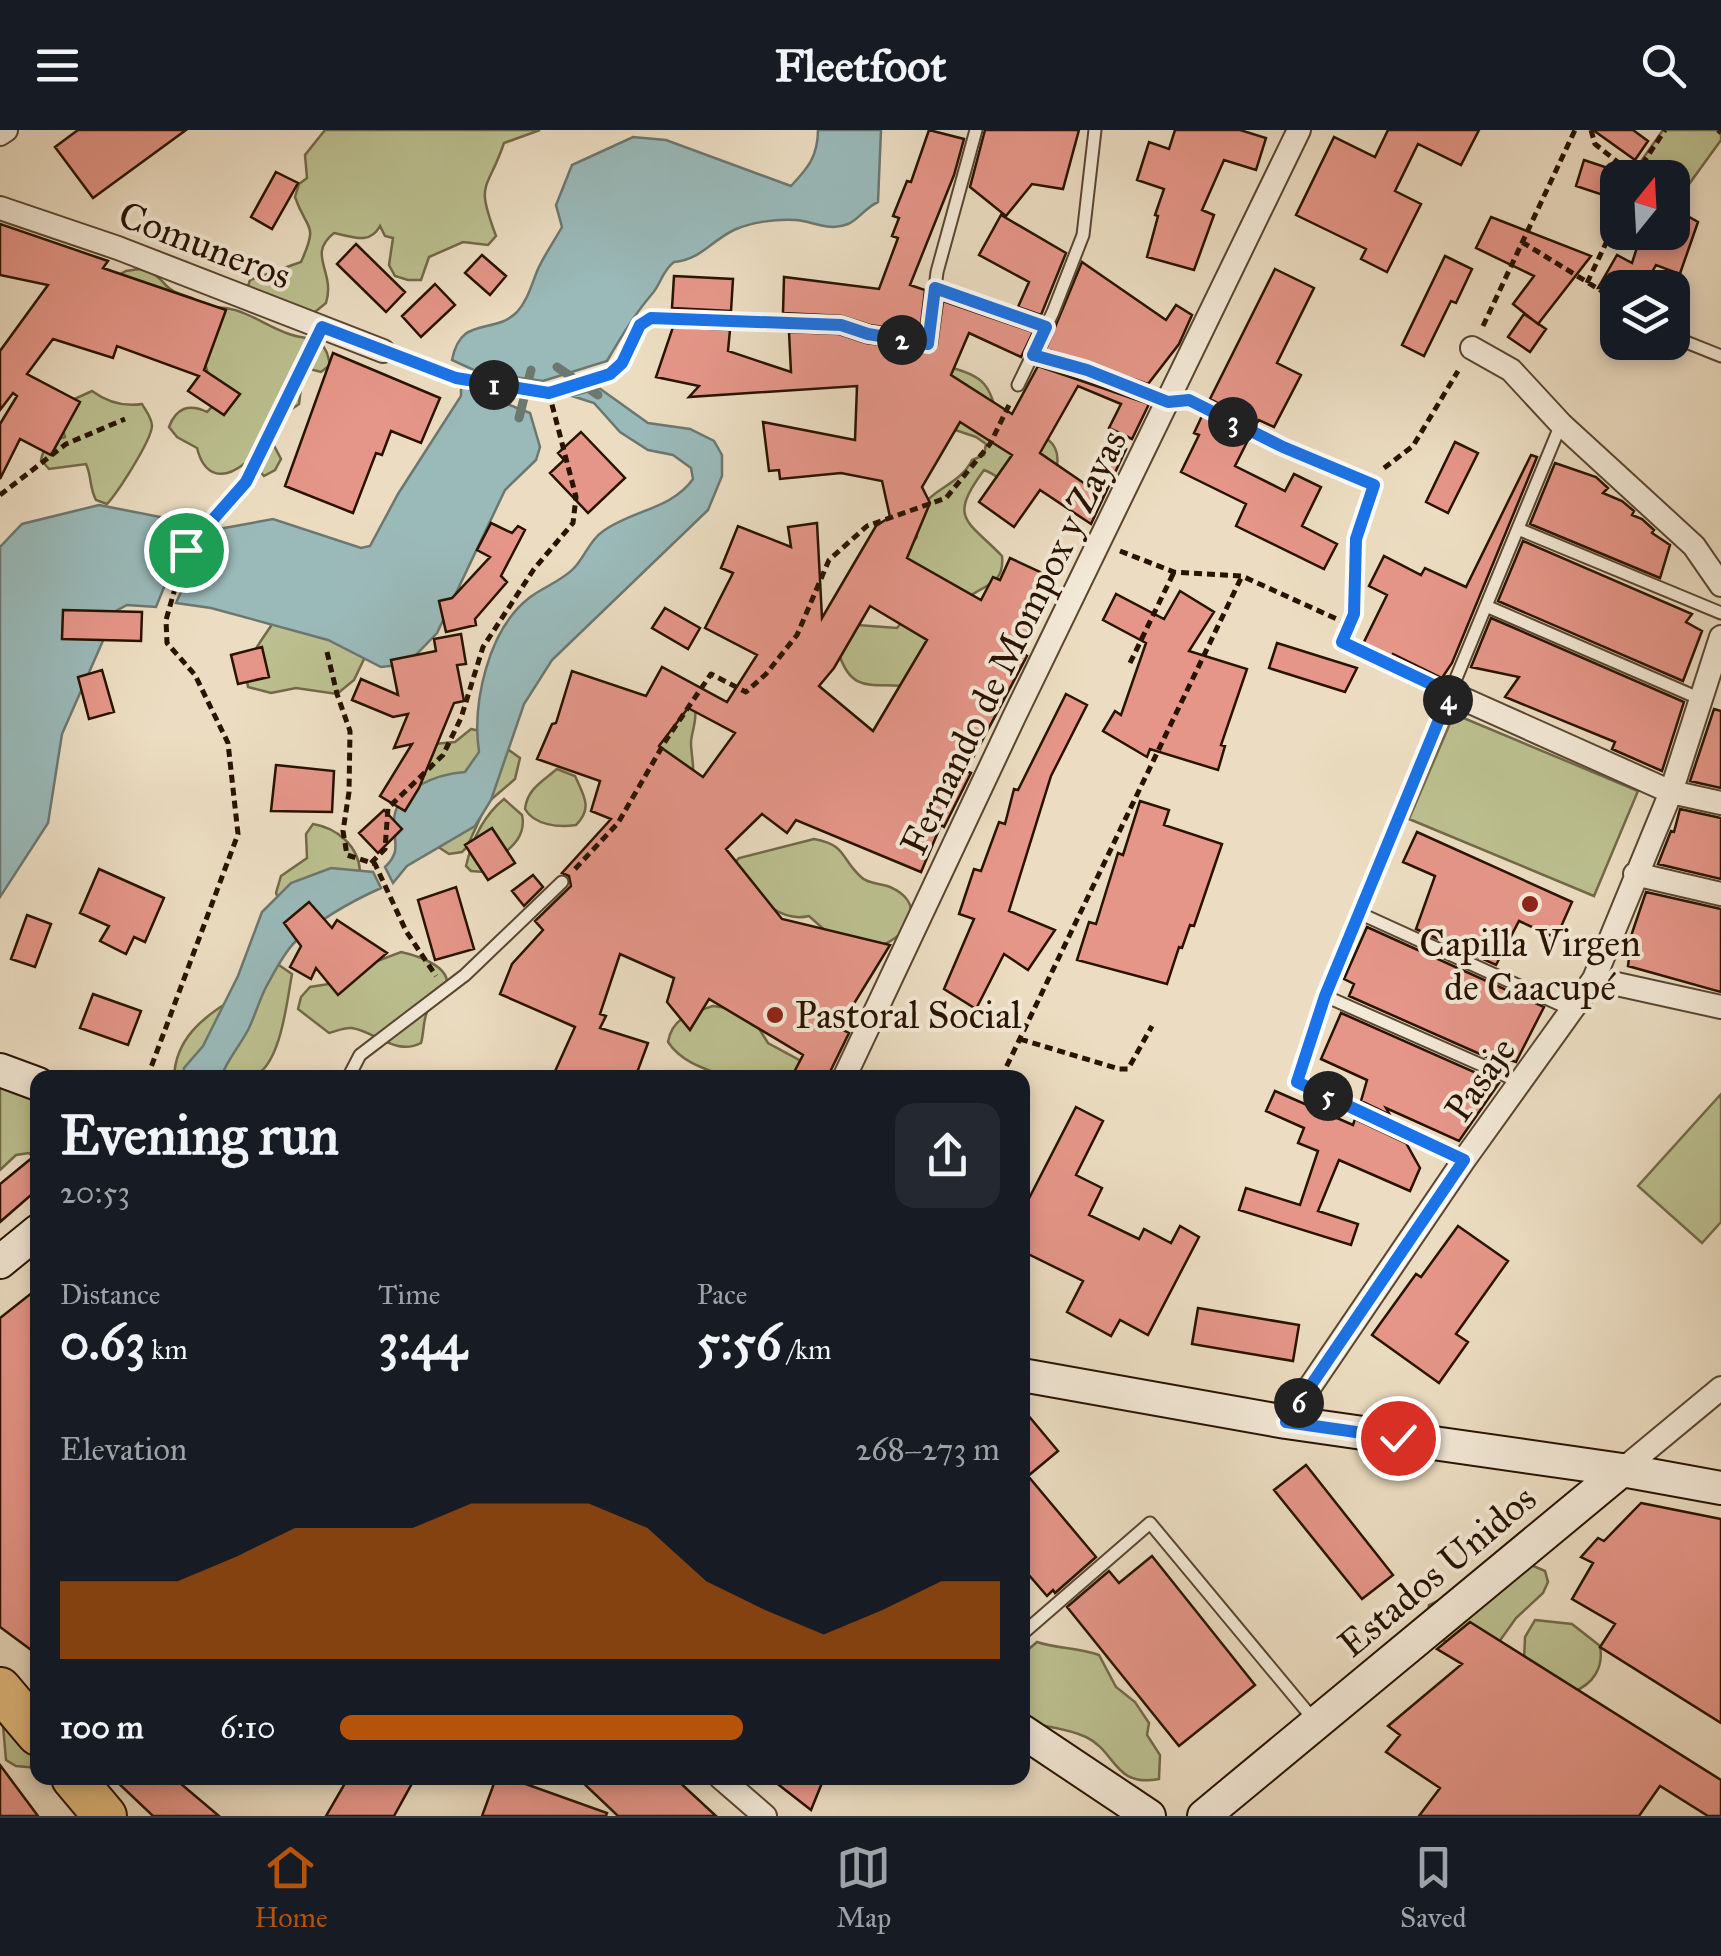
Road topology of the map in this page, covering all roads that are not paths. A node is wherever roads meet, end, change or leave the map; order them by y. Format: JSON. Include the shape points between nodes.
{"nodes":[{"id":1,"x":976,"y":130,"type":"edge"},
{"id":2,"x":1094,"y":130,"type":"edge"},
{"id":3,"x":1300,"y":130,"type":"edge"},
{"id":4,"x":0,"y":208,"type":"edge"},
{"id":5,"x":935,"y":288,"type":"junction"},
{"id":6,"x":651,"y":318,"type":"road end"},
{"id":7,"x":1046,"y":327,"type":"junction"},
{"id":8,"x":1690,"y":343,"type":"edge"},
{"id":9,"x":1472,"y":348,"type":"road end"},
{"id":10,"x":383,"y":351,"type":"road end"},
{"id":11,"x":1033,"y":355,"type":"junction"},
{"id":12,"x":1721,"y":356,"type":"edge"},
{"id":13,"x":1018,"y":385,"type":"road end"},
{"id":14,"x":1168,"y":402,"type":"junction"},
{"id":15,"x":1562,"y":424,"type":"junction"},
{"id":16,"x":1374,"y":485,"type":"road end"},
{"id":17,"x":1518,"y":529,"type":"junction"},
{"id":18,"x":1721,"y":586,"type":"edge"},
{"id":19,"x":1486,"y":606,"type":"junction"},
{"id":20,"x":1721,"y":613,"type":"edge"},
{"id":21,"x":1721,"y":637,"type":"edge"},
{"id":22,"x":1450,"y":693,"type":"junction"},
{"id":23,"x":1712,"y":702,"type":"edge"},
{"id":24,"x":1671,"y":792,"type":"junction"},
{"id":25,"x":1721,"y":802,"type":"edge"},
{"id":26,"x":1635,"y":874,"type":"junction"},
{"id":27,"x":562,"y":882,"type":"road end"},
{"id":28,"x":1721,"y":894,"type":"edge"},
{"id":29,"x":1359,"y":913,"type":"junction"},
{"id":30,"x":1594,"y":979,"type":"junction"},
{"id":31,"x":1325,"y":996,"type":"junction"},
{"id":32,"x":1721,"y":1008,"type":"edge"},
{"id":33,"x":1572,"y":1010,"type":"junction"},
{"id":34,"x":0,"y":1070,"type":"edge"},
{"id":35,"x":352,"y":1070,"type":"edge"},
{"id":36,"x":848,"y":1070,"type":"edge"},
{"id":37,"x":30,"y":1081,"type":"edge"},
{"id":38,"x":1520,"y":1082,"type":"junction"},
{"id":39,"x":1464,"y":1160,"type":"junction"},
{"id":40,"x":30,"y":1238,"type":"edge"},
{"id":41,"x":0,"y":1262,"type":"edge"},
{"id":42,"x":1030,"y":1376,"type":"edge"},
{"id":43,"x":1721,"y":1388,"type":"edge"},
{"id":44,"x":1286,"y":1422,"type":"junction"},
{"id":45,"x":1622,"y":1470,"type":"junction"},
{"id":46,"x":1721,"y":1488,"type":"edge"},
{"id":47,"x":1030,"y":1627,"type":"edge"},
{"id":48,"x":0,"y":1689,"type":"edge"},
{"id":49,"x":1316,"y":1723,"type":"junction"},
{"id":50,"x":30,"y":1725,"type":"edge"},
{"id":51,"x":1030,"y":1736,"type":"edge"},
{"id":52,"x":79,"y":1785,"type":"edge"},
{"id":53,"x":729,"y":1785,"type":"edge"},
{"id":54,"x":105,"y":1816,"type":"edge"},
{"id":55,"x":765,"y":1816,"type":"edge"},
{"id":56,"x":1149,"y":1816,"type":"edge"},
{"id":57,"x":1204,"y":1816,"type":"edge"}],
"edges":[{"from":1,"to":5,"type":"lane"},
{"from":2,"to":7,"type":"lane","via":[[1083,235]]},
{"from":3,"to":14,"type":"street","name":"Fernando de Mompox y Zayas"},
{"from":4,"to":10,"type":"street","name":"Comuneros"},
{"from":5,"to":6,"type":"lane","via":[[928,344],[841,325]]},
{"from":5,"to":7,"type":"lane"},
{"from":7,"to":11,"type":"lane"},
{"from":8,"to":12,"type":"lane"},
{"from":9,"to":15,"type":"street","via":[[1511,370]]},
{"from":11,"to":13,"type":"lane"},
{"from":11,"to":14,"type":"lane"},
{"from":14,"to":16,"type":"lane","via":[[1189,400]]},
{"from":14,"to":36,"type":"street","name":"Fernando de Mompox y Zayas"},
{"from":15,"to":17,"type":"lane"},
{"from":15,"to":18,"type":"street","via":[[1694,546]]},
{"from":17,"to":19,"type":"lane"},
{"from":17,"to":20,"type":"lane"},
{"from":19,"to":22,"type":"lane"},
{"from":19,"to":23,"type":"lane"},
{"from":21,"to":23,"type":"street","name":"Pasaje"},
{"from":22,"to":24,"type":"street"},
{"from":22,"to":29,"type":"lane"},
{"from":23,"to":24,"type":"street","name":"Pasaje"},
{"from":24,"to":25,"type":"street"},
{"from":24,"to":26,"type":"street","name":"Pasaje"},
{"from":26,"to":28,"type":"street"},
{"from":26,"to":30,"type":"street","name":"Pasaje"},
{"from":27,"to":35,"type":"lane","via":[[446,991],[360,1055]]},
{"from":29,"to":31,"type":"lane"},
{"from":29,"to":33,"type":"lane"},
{"from":30,"to":32,"type":"street"},
{"from":30,"to":33,"type":"street","name":"Pasaje"},
{"from":31,"to":38,"type":"lane"},
{"from":31,"to":39,"type":"lane","via":[[1297,1082]]},
{"from":33,"to":38,"type":"street","name":"Pasaje"},
{"from":34,"to":37,"type":"street"},
{"from":38,"to":39,"type":"street","name":"Pasaje"},
{"from":39,"to":44,"type":"street","name":"Pasaje"},
{"from":40,"to":41,"type":"street"},
{"from":42,"to":44,"type":"street"},
{"from":43,"to":45,"type":"street","name":"Estados Unidos"},
{"from":44,"to":45,"type":"street"},
{"from":45,"to":46,"type":"street"},
{"from":45,"to":49,"type":"street","name":"Estados Unidos"},
{"from":47,"to":49,"type":"lane","via":[[1150,1522]]},
{"from":48,"to":50,"type":"highway"},
{"from":49,"to":57,"type":"street","name":"Estados Unidos"},
{"from":51,"to":56,"type":"street"},
{"from":52,"to":54,"type":"highway"},
{"from":53,"to":55,"type":"street"}]}
